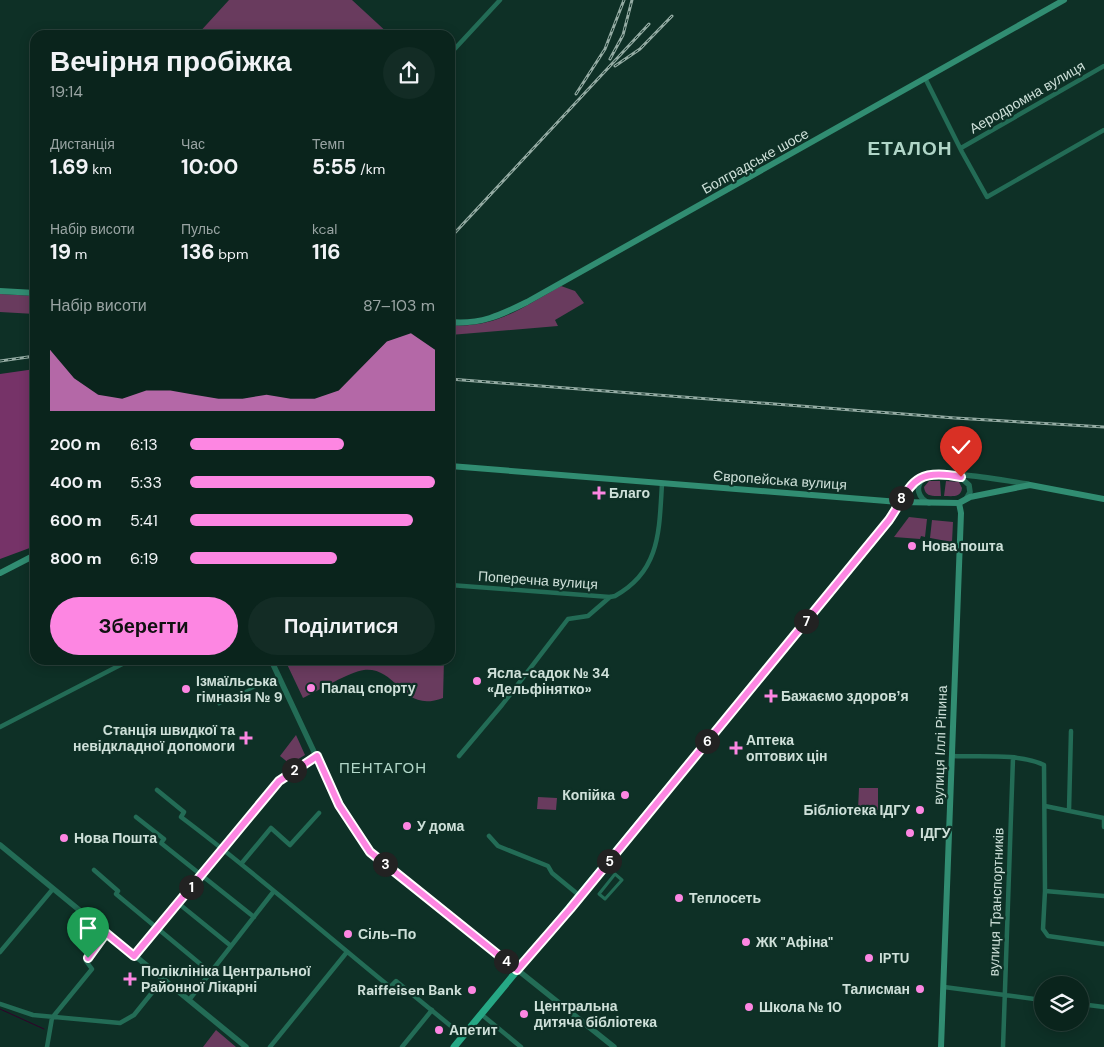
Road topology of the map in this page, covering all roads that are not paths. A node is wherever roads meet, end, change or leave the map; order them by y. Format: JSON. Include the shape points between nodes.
{"nodes":[{"id":1,"x":500,"y":0,"type":"edge"},
{"id":2,"x":1064,"y":0,"type":"edge"},
{"id":3,"x":455,"y":49,"type":"edge"},
{"id":4,"x":1104,"y":66,"type":"edge"},
{"id":5,"x":925,"y":78,"type":"junction"},
{"id":6,"x":1104,"y":130,"type":"edge"},
{"id":7,"x":961,"y":148,"type":"junction"},
{"id":8,"x":0,"y":291,"type":"edge"},
{"id":9,"x":30,"y":293,"type":"edge"},
{"id":10,"x":455,"y":322,"type":"edge"},
{"id":11,"x":455,"y":466,"type":"edge"},
{"id":12,"x":927,"y":476,"type":"junction"},
{"id":13,"x":957,"y":476,"type":"junction"},
{"id":14,"x":1000,"y":480,"type":"junction"},
{"id":15,"x":662,"y":484,"type":"junction"},
{"id":16,"x":1030,"y":484,"type":"junction"},
{"id":17,"x":1001,"y":491,"type":"junction"},
{"id":18,"x":966,"y":499,"type":"junction"},
{"id":19,"x":1104,"y":499,"type":"edge"},
{"id":20,"x":899,"y":502,"type":"junction"},
{"id":21,"x":932,"y":503,"type":"junction"},
{"id":22,"x":959,"y":503,"type":"junction"},
{"id":23,"x":30,"y":558,"type":"edge"},
{"id":24,"x":0,"y":573,"type":"edge"},
{"id":25,"x":455,"y":585,"type":"edge"},
{"id":26,"x":610,"y":597,"type":"junction"},
{"id":27,"x":120,"y":665,"type":"edge"},
{"id":28,"x":273,"y":665,"type":"edge"},
{"id":29,"x":278,"y":676,"type":"junction"},
{"id":30,"x":219,"y":704,"type":"dead end"},
{"id":31,"x":0,"y":727,"type":"edge"},
{"id":32,"x":1071,"y":731,"type":"dead end"},
{"id":33,"x":317,"y":756,"type":"junction"},
{"id":34,"x":459,"y":756,"type":"dead end"},
{"id":35,"x":952,"y":756,"type":"junction"},
{"id":36,"x":1013,"y":758,"type":"junction"},
{"id":37,"x":158,"y":790,"type":"dead end"},
{"id":38,"x":1045,"y":806,"type":"junction"},
{"id":39,"x":1069,"y":811,"type":"junction"},
{"id":40,"x":319,"y":813,"type":"dead end"},
{"id":41,"x":136,"y":816,"type":"dead end"},
{"id":42,"x":1104,"y":818,"type":"edge"},
{"id":43,"x":1104,"y":827,"type":"edge"},
{"id":44,"x":489,"y":836,"type":"dead end"},
{"id":45,"x":0,"y":845,"type":"edge"},
{"id":46,"x":222,"y":848,"type":"junction"},
{"id":47,"x":241,"y":864,"type":"junction"},
{"id":48,"x":94,"y":870,"type":"dead end"},
{"id":49,"x":615,"y":874,"type":"joint"},
{"id":50,"x":201,"y":875,"type":"junction"},
{"id":51,"x":52,"y":890,"type":"junction"},
{"id":52,"x":274,"y":891,"type":"junction"},
{"id":53,"x":1045,"y":891,"type":"junction"},
{"id":54,"x":580,"y":896,"type":"junction"},
{"id":55,"x":1104,"y":896,"type":"edge"},
{"id":56,"x":178,"y":903,"type":"junction"},
{"id":57,"x":254,"y":917,"type":"junction"},
{"id":58,"x":157,"y":928,"type":"junction"},
{"id":59,"x":106,"y":933,"type":"junction"},
{"id":60,"x":1104,"y":944,"type":"edge"},
{"id":61,"x":231,"y":946,"type":"junction"},
{"id":62,"x":0,"y":952,"type":"edge"},
{"id":63,"x":347,"y":952,"type":"junction"},
{"id":64,"x":134,"y":956,"type":"junction"},
{"id":65,"x":517,"y":970,"type":"junction"},
{"id":66,"x":210,"y":972,"type":"junction"},
{"id":67,"x":163,"y":979,"type":"junction"},
{"id":68,"x":944,"y":987,"type":"junction"},
{"id":69,"x":1004,"y":995,"type":"junction"},
{"id":70,"x":1034,"y":999,"type":"edge"},
{"id":71,"x":189,"y":1000,"type":"junction"},
{"id":72,"x":0,"y":1004,"type":"edge"},
{"id":73,"x":1089,"y":1005,"type":"edge"},
{"id":74,"x":1104,"y":1007,"type":"edge"},
{"id":75,"x":432,"y":1010,"type":"junction"},
{"id":76,"x":481,"y":1014,"type":"junction"},
{"id":77,"x":52,"y":1018,"type":"junction"},
{"id":78,"x":463,"y":1036,"type":"junction"},
{"id":79,"x":47,"y":1047,"type":"edge"},
{"id":80,"x":246,"y":1047,"type":"edge"},
{"id":81,"x":270,"y":1047,"type":"edge"},
{"id":82,"x":402,"y":1047,"type":"edge"},
{"id":83,"x":454,"y":1047,"type":"edge"},
{"id":84,"x":521,"y":1047,"type":"edge"},
{"id":85,"x":614,"y":1047,"type":"edge"},
{"id":86,"x":941,"y":1047,"type":"edge"},
{"id":87,"x":1003,"y":1047,"type":"edge"}],
"edges":[{"from":1,"to":3,"type":"street"},
{"from":2,"to":5,"type":"main road","name":"Болградське шосе"},
{"from":4,"to":7,"type":"street","name":"Аеродромна вулиця"},
{"from":5,"to":7,"type":"street","name":"Аеродромна вулиця"},
{"from":5,"to":10,"type":"main road","name":"Болградське шосе","via":[[497,318]]},
{"from":6,"to":7,"type":"street","name":"Аеродромна вулиця","via":[[987,197]]},
{"from":8,"to":9,"type":"main road"},
{"from":11,"to":15,"type":"main road","name":"Європейська вулиця"},
{"from":12,"to":13,"type":"street"},
{"from":12,"to":20,"type":"street","via":[[914,481]]},
{"from":12,"to":21,"type":"street","via":[[920,482],[918,492],[923,500]]},
{"from":13,"to":14,"type":"street"},
{"from":13,"to":18,"type":"street","via":[[969,484],[970,492]]},
{"from":14,"to":16,"type":"street"},
{"from":14,"to":17,"type":"street"},
{"from":15,"to":20,"type":"main road","name":"Європейська вулиця"},
{"from":15,"to":26,"type":"street","name":"Поперечна вулиця","via":[[656,550],[642,574],[620,593]]},
{"from":16,"to":17,"type":"main road","name":"Європейська вулиця"},
{"from":16,"to":19,"type":"main road","name":"Європейська вулиця"},
{"from":17,"to":18,"type":"main road","name":"Європейська вулиця"},
{"from":18,"to":22,"type":"main road","name":"Європейська вулиця"},
{"from":20,"to":21,"type":"main road","name":"Європейська вулиця"},
{"from":20,"to":54,"type":"main road","via":[[889,520]]},
{"from":21,"to":22,"type":"main road","name":"Європейська вулиця"},
{"from":22,"to":35,"type":"main road","name":"вулиця Іллі Ріпина"},
{"from":23,"to":24,"type":"main road"},
{"from":25,"to":26,"type":"street","name":"Поперечна вулиця"},
{"from":26,"to":34,"type":"street","via":[[588,616],[568,619]]},
{"from":27,"to":31,"type":"street"},
{"from":28,"to":29,"type":"street"},
{"from":29,"to":30,"type":"street"},
{"from":29,"to":33,"type":"street"},
{"from":32,"to":39,"type":"street"},
{"from":33,"to":46,"type":"street","via":[[279,781]]},
{"from":33,"to":65,"type":"street","via":[[339,805],[370,852]]},
{"from":35,"to":36,"type":"street"},
{"from":35,"to":68,"type":"main road","name":"вулиця Іллі Ріпина"},
{"from":36,"to":38,"type":"street","via":[[1044,764]]},
{"from":36,"to":69,"type":"street","name":"вулиця Транспортників"},
{"from":37,"to":46,"type":"street","via":[[184,812],[181,817]]},
{"from":38,"to":39,"type":"street"},
{"from":38,"to":53,"type":"street"},
{"from":39,"to":42,"type":"street"},
{"from":40,"to":47,"type":"street","via":[[290,845],[271,828]]},
{"from":41,"to":50,"type":"street","via":[[164,839],[161,843]]},
{"from":42,"to":43,"type":"street"},
{"from":44,"to":54,"type":"street","via":[[498,846],[548,866],[552,874]]},
{"from":45,"to":51,"type":"street"},
{"from":46,"to":47,"type":"street"},
{"from":46,"to":50,"type":"street"},
{"from":47,"to":52,"type":"street"},
{"from":48,"to":58,"type":"street","via":[[118,892],[116,894]]},
{"from":49,"to":49,"type":"street","via":[[598,894],[606,900],[622,880]]},
{"from":50,"to":56,"type":"street"},
{"from":50,"to":57,"type":"street"},
{"from":51,"to":59,"type":"street"},
{"from":51,"to":62,"type":"street"},
{"from":52,"to":57,"type":"street"},
{"from":52,"to":63,"type":"street"},
{"from":53,"to":55,"type":"street"},
{"from":53,"to":60,"type":"street","via":[[1044,933]]},
{"from":54,"to":65,"type":"main road"},
{"from":56,"to":58,"type":"street"},
{"from":56,"to":61,"type":"street"},
{"from":57,"to":61,"type":"street"},
{"from":58,"to":64,"type":"street"},
{"from":58,"to":66,"type":"street"},
{"from":59,"to":64,"type":"street"},
{"from":59,"to":77,"type":"street","via":[[88,958],[87,964],[92,969]]},
{"from":61,"to":66,"type":"street"},
{"from":63,"to":75,"type":"street","via":[[390,987],[396,981]]},
{"from":63,"to":81,"type":"street"},
{"from":64,"to":67,"type":"street"},
{"from":65,"to":76,"type":"main road"},
{"from":65,"to":85,"type":"street"},
{"from":66,"to":71,"type":"street"},
{"from":67,"to":71,"type":"street"},
{"from":67,"to":77,"type":"street","via":[[134,1015],[120,1024]]},
{"from":68,"to":69,"type":"street"},
{"from":68,"to":86,"type":"main road","name":"вулиця Іллі Ріпина"},
{"from":69,"to":70,"type":"street"},
{"from":69,"to":87,"type":"street","name":"вулиця Транспортників"},
{"from":71,"to":80,"type":"street"},
{"from":72,"to":77,"type":"street"},
{"from":73,"to":74,"type":"street"},
{"from":75,"to":78,"type":"street"},
{"from":75,"to":82,"type":"street"},
{"from":76,"to":78,"type":"main road"},
{"from":76,"to":84,"type":"street"},
{"from":77,"to":79,"type":"street"},
{"from":78,"to":83,"type":"main road"}]}
